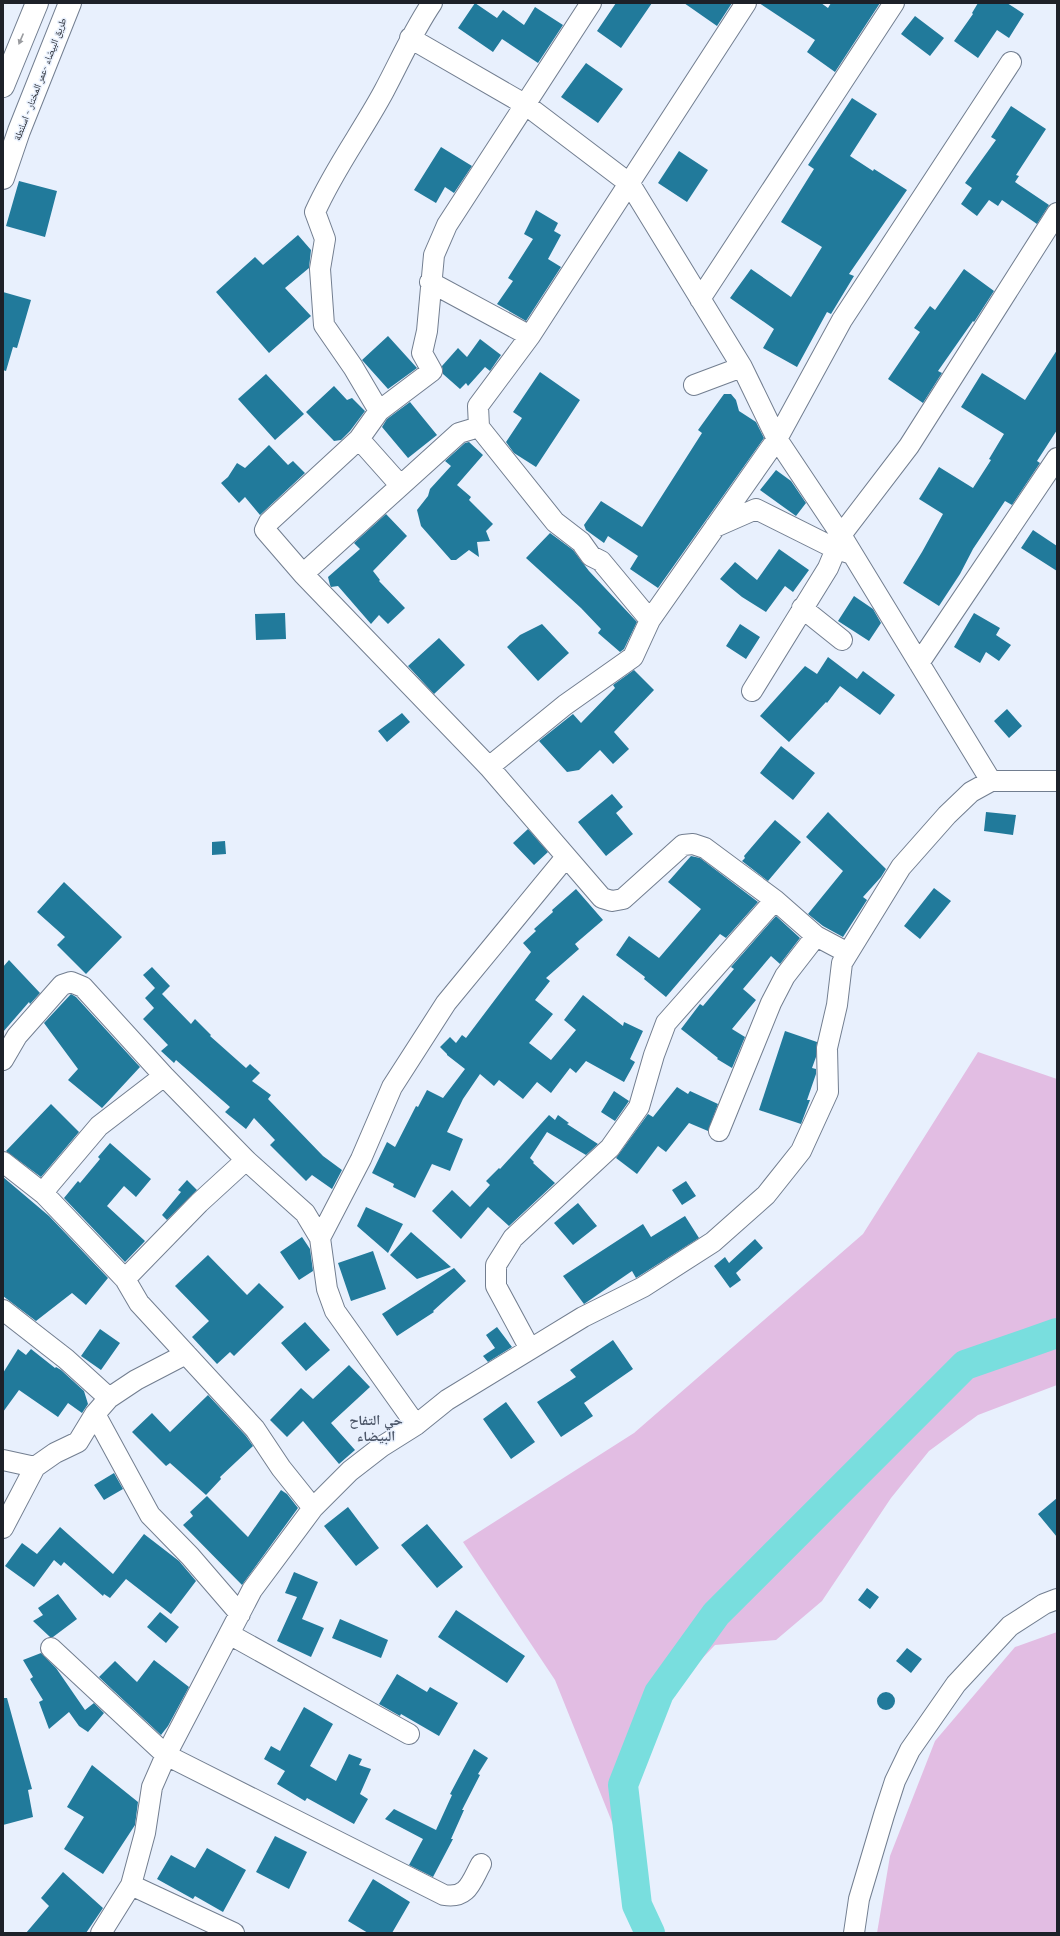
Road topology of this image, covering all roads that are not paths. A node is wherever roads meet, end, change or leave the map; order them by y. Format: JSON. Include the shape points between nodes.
{"nodes":[{"id":1,"x":37,"y":3,"type":"edge"},
{"id":2,"x":70,"y":3,"type":"edge"},
{"id":3,"x":432,"y":3,"type":"edge"},
{"id":4,"x":591,"y":3,"type":"edge"},
{"id":5,"x":746,"y":3,"type":"edge"},
{"id":6,"x":894,"y":3,"type":"edge"},
{"id":7,"x":410,"y":38,"type":"junction"},
{"id":8,"x":1011,"y":62,"type":"dead end"},
{"id":9,"x":3,"y":86,"type":"edge"},
{"id":10,"x":526,"y":105,"type":"junction"},
{"id":11,"x":3,"y":178,"type":"edge"},
{"id":12,"x":630,"y":184,"type":"junction"},
{"id":13,"x":1057,"y":212,"type":"edge"},
{"id":14,"x":430,"y":282,"type":"junction"},
{"id":15,"x":700,"y":299,"type":"junction"},
{"id":16,"x":530,"y":336,"type":"junction"},
{"id":17,"x":742,"y":367,"type":"junction"},
{"id":18,"x":694,"y":385,"type":"dead end"},
{"id":19,"x":379,"y":411,"type":"junction"},
{"id":20,"x":479,"y":426,"type":"junction"},
{"id":21,"x":359,"y":439,"type":"junction"},
{"id":22,"x":777,"y":439,"type":"junction"},
{"id":23,"x":1057,"y":458,"type":"edge"},
{"id":24,"x":400,"y":485,"type":"junction"},
{"id":25,"x":715,"y":527,"type":"junction"},
{"id":26,"x":844,"y":546,"type":"junction"},
{"id":27,"x":303,"y":574,"type":"junction"},
{"id":28,"x":802,"y":608,"type":"junction"},
{"id":29,"x":650,"y":620,"type":"junction"},
{"id":30,"x":842,"y":640,"type":"dead end"},
{"id":31,"x":919,"y":663,"type":"junction"},
{"id":32,"x":752,"y":691,"type":"dead end"},
{"id":33,"x":489,"y":768,"type":"junction"},
{"id":34,"x":991,"y":781,"type":"junction"},
{"id":35,"x":1057,"y":782,"type":"edge"},
{"id":36,"x":566,"y":857,"type":"junction"},
{"id":37,"x":775,"y":900,"type":"junction"},
{"id":38,"x":816,"y":936,"type":"junction"},
{"id":39,"x":848,"y":953,"type":"junction"},
{"id":40,"x":3,"y":1060,"type":"edge"},
{"id":41,"x":164,"y":1076,"type":"junction"},
{"id":42,"x":719,"y":1130,"type":"dead end"},
{"id":43,"x":246,"y":1160,"type":"junction"},
{"id":44,"x":3,"y":1162,"type":"edge"},
{"id":45,"x":44,"y":1194,"type":"junction"},
{"id":46,"x":320,"y":1238,"type":"junction"},
{"id":47,"x":124,"y":1279,"type":"junction"},
{"id":48,"x":3,"y":1310,"type":"edge"},
{"id":49,"x":530,"y":1349,"type":"junction"},
{"id":50,"x":186,"y":1354,"type":"junction"},
{"id":51,"x":109,"y":1398,"type":"junction"},
{"id":52,"x":95,"y":1414,"type":"junction"},
{"id":53,"x":416,"y":1425,"type":"junction"},
{"id":54,"x":3,"y":1460,"type":"edge"},
{"id":55,"x":35,"y":1467,"type":"junction"},
{"id":56,"x":314,"y":1508,"type":"junction"},
{"id":57,"x":3,"y":1528,"type":"edge"},
{"id":58,"x":1057,"y":1599,"type":"edge"},
{"id":59,"x":240,"y":1614,"type":"junction"},
{"id":60,"x":229,"y":1634,"type":"junction"},
{"id":61,"x":51,"y":1648,"type":"dead end"},
{"id":62,"x":409,"y":1734,"type":"dead end"},
{"id":63,"x":166,"y":1755,"type":"junction"},
{"id":64,"x":481,"y":1864,"type":"dead end"},
{"id":65,"x":131,"y":1885,"type":"junction"},
{"id":66,"x":101,"y":1933,"type":"edge"},
{"id":67,"x":234,"y":1933,"type":"edge"},
{"id":68,"x":854,"y":1933,"type":"edge"}],
"edges":[{"from":1,"to":9,"type":"main road","one_way":true},
{"from":2,"to":11,"type":"main road","name":"طريق البيضاء -عمر المختار - اسلنطة"},
{"from":3,"to":7,"type":"street"},
{"from":4,"to":10,"type":"street"},
{"from":5,"to":12,"type":"street"},
{"from":6,"to":15,"type":"street"},
{"from":7,"to":10,"type":"street"},
{"from":7,"to":19,"type":"street","via":[[384,91],[324,191],[315,212],[325,239],[320,269],[324,325]]},
{"from":8,"to":22,"type":"street","via":[[842,320]]},
{"from":10,"to":12,"type":"street"},
{"from":10,"to":14,"type":"street","via":[[447,225],[434,255]]},
{"from":12,"to":15,"type":"street"},
{"from":12,"to":16,"type":"street"},
{"from":13,"to":26,"type":"street"},
{"from":14,"to":16,"type":"street"},
{"from":14,"to":19,"type":"street","via":[[427,331],[422,353],[432,371]]},
{"from":15,"to":17,"type":"street"},
{"from":16,"to":20,"type":"street","via":[[478,406]]},
{"from":17,"to":18,"type":"street"},
{"from":17,"to":22,"type":"street"},
{"from":19,"to":21,"type":"street"},
{"from":20,"to":24,"type":"street","via":[[458,432]]},
{"from":20,"to":29,"type":"street","via":[[555,522],[581,542],[591,556],[601,562]]},
{"from":21,"to":24,"type":"street"},
{"from":21,"to":27,"type":"street","via":[[269,522],[265,530]]},
{"from":22,"to":25,"type":"street"},
{"from":22,"to":26,"type":"street"},
{"from":23,"to":31,"type":"street"},
{"from":24,"to":27,"type":"street"},
{"from":25,"to":26,"type":"street","via":[[756,509]]},
{"from":25,"to":29,"type":"street"},
{"from":26,"to":28,"type":"street"},
{"from":26,"to":31,"type":"street"},
{"from":27,"to":33,"type":"street"},
{"from":28,"to":30,"type":"street"},
{"from":28,"to":32,"type":"street"},
{"from":29,"to":33,"type":"street","via":[[633,657],[565,705]]},
{"from":31,"to":34,"type":"street"},
{"from":33,"to":36,"type":"street"},
{"from":34,"to":35,"type":"street"},
{"from":34,"to":39,"type":"street","via":[[971,792],[901,867]]},
{"from":36,"to":37,"type":"street","via":[[602,898],[612,901],[623,899],[684,845],[693,844],[705,848]]},
{"from":36,"to":46,"type":"street","via":[[442,1010],[392,1087],[361,1159]]},
{"from":37,"to":38,"type":"street"},
{"from":37,"to":49,"type":"street","via":[[666,1023],[639,1107],[610,1148],[513,1238],[496,1265],[496,1286]]},
{"from":38,"to":39,"type":"street"},
{"from":38,"to":42,"type":"street","via":[[785,976],[774,997]]},
{"from":39,"to":49,"type":"street","via":[[842,963],[837,1005],[827,1048],[828,1092],[801,1151],[766,1195],[713,1242],[643,1287],[583,1317]]},
{"from":40,"to":41,"type":"street","via":[[17,1036],[49,998],[62,984],[71,982],[83,987],[92,996]]},
{"from":41,"to":43,"type":"street"},
{"from":41,"to":45,"type":"street","via":[[99,1126]]},
{"from":43,"to":46,"type":"street","via":[[305,1213]]},
{"from":43,"to":47,"type":"street","via":[[199,1203]]},
{"from":44,"to":45,"type":"street"},
{"from":45,"to":47,"type":"street"},
{"from":46,"to":53,"type":"street","via":[[327,1289],[335,1311]]},
{"from":47,"to":50,"type":"street","via":[[139,1303]]},
{"from":48,"to":51,"type":"street","via":[[66,1359]]},
{"from":49,"to":53,"type":"street","via":[[447,1400]]},
{"from":50,"to":51,"type":"street","via":[[136,1380]]},
{"from":50,"to":56,"type":"street","via":[[255,1429],[281,1468]]},
{"from":51,"to":52,"type":"street"},
{"from":52,"to":55,"type":"street","via":[[78,1442],[55,1453]]},
{"from":52,"to":59,"type":"street","via":[[150,1515],[190,1556]]},
{"from":53,"to":56,"type":"street","via":[[350,1471]]},
{"from":54,"to":55,"type":"street"},
{"from":55,"to":57,"type":"street"},
{"from":56,"to":59,"type":"street","via":[[252,1590]]},
{"from":58,"to":68,"type":"street","via":[[1044,1604],[1010,1626],[956,1684],[910,1750],[895,1781],[884,1815],[859,1899]]},
{"from":59,"to":60,"type":"street"},
{"from":60,"to":62,"type":"street"},
{"from":60,"to":63,"type":"street"},
{"from":61,"to":63,"type":"street"},
{"from":63,"to":64,"type":"street","via":[[444,1895],[455,1897],[464,1893]]},
{"from":63,"to":65,"type":"street","via":[[152,1787],[145,1833]]},
{"from":65,"to":66,"type":"street"},
{"from":65,"to":67,"type":"street"}]}
